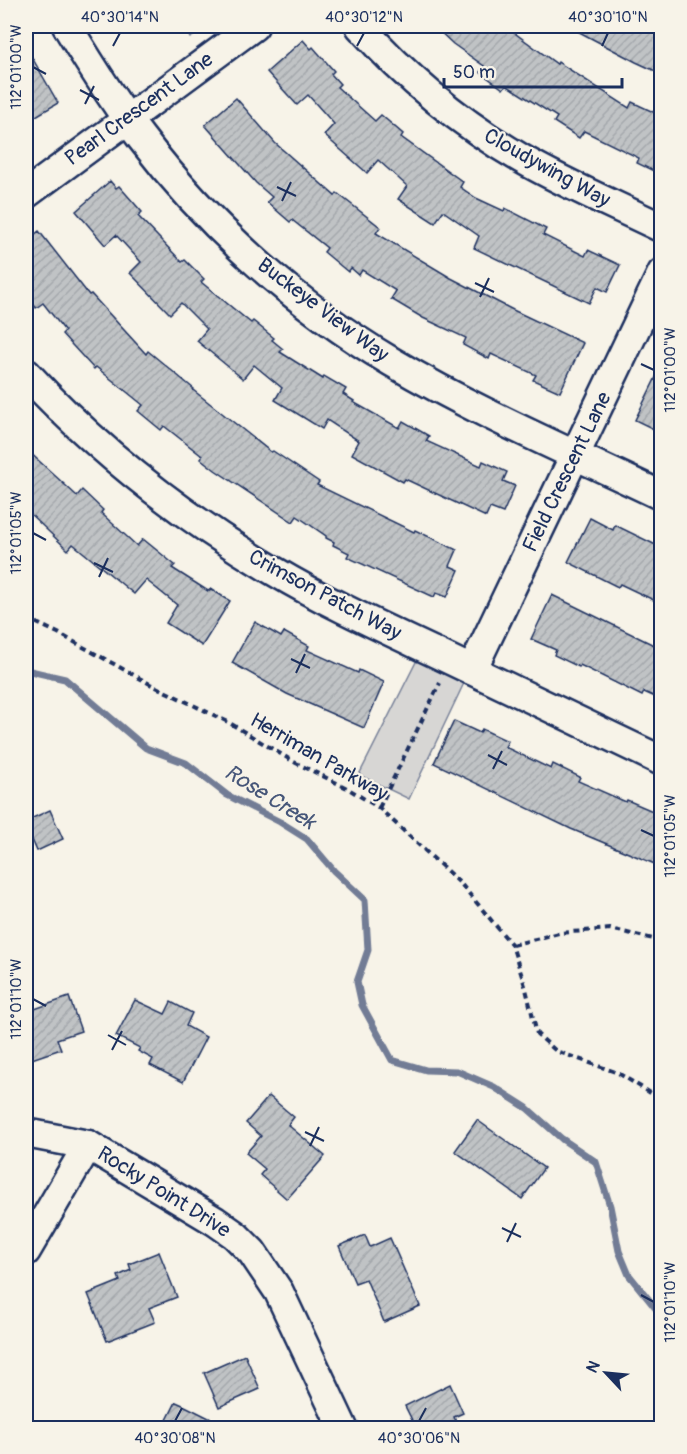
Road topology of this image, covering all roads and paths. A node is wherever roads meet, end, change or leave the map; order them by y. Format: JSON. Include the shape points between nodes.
{"nodes":[{"id":1,"x":67,"y":26,"type":"edge"},
{"id":2,"x":254,"y":26,"type":"edge"},
{"id":3,"x":360,"y":26,"type":"edge"},
{"id":4,"x":127,"y":118,"type":"junction"},
{"id":5,"x":26,"y":194,"type":"edge"},
{"id":6,"x":662,"y":228,"type":"edge"},
{"id":7,"x":662,"y":273,"type":"edge"},
{"id":8,"x":26,"y":373,"type":"edge"},
{"id":9,"x":575,"y":454,"type":"junction"},
{"id":10,"x":662,"y":496,"type":"edge"},
{"id":11,"x":26,"y":618,"type":"edge"},
{"id":12,"x":472,"y":670,"type":"junction"},
{"id":13,"x":440,"y":682,"type":"dead end"},
{"id":14,"x":662,"y":761,"type":"edge"},
{"id":15,"x":379,"y":808,"type":"junction"},
{"id":16,"x":662,"y":941,"type":"edge"},
{"id":17,"x":512,"y":945,"type":"junction"},
{"id":18,"x":662,"y":1100,"type":"edge"},
{"id":19,"x":26,"y":1133,"type":"edge"},
{"id":20,"x":88,"y":1145,"type":"junction"},
{"id":21,"x":26,"y":1251,"type":"edge"},
{"id":22,"x":343,"y":1428,"type":"edge"}],
"edges":[{"from":1,"to":4,"type":"street","name":"Buckeye View Way"},
{"from":2,"to":4,"type":"street","name":"Pearl Crescent Lane"},
{"from":3,"to":6,"type":"street","name":"Cloudywing Way","via":[[412,78],[496,143],[550,175]]},
{"from":4,"to":5,"type":"street","name":"Pearl Crescent Lane"},
{"from":4,"to":9,"type":"street","name":"Buckeye View Way","via":[[167,171],[219,227],[316,311],[426,381]]},
{"from":7,"to":9,"type":"street","name":"Field Crescent Lane"},
{"from":8,"to":12,"type":"street","name":"Crimson Patch Way","via":[[130,470],[239,549],[310,592]]},
{"from":9,"to":10,"type":"street","name":"Buckeye View Way"},
{"from":9,"to":12,"type":"street","name":"Field Crescent Lane"},
{"from":11,"to":15,"type":"path","name":"Herriman Parkway","via":[[228,722]]},
{"from":12,"to":14,"type":"street","name":"Crimson Patch Way"},
{"from":13,"to":15,"type":"path"},
{"from":15,"to":17,"type":"path","name":"Herriman Parkway","via":[[461,884]]},
{"from":16,"to":17,"type":"path","via":[[610,929],[559,933]]},
{"from":17,"to":18,"type":"path","name":"Herriman Parkway","via":[[537,1034],[556,1052],[618,1073]]},
{"from":19,"to":20,"type":"street","name":"Rocky Point Drive"},
{"from":20,"to":21,"type":"street"},
{"from":20,"to":22,"type":"street","name":"Rocky Point Drive","via":[[215,1221],[252,1252],[279,1292]]}]}
